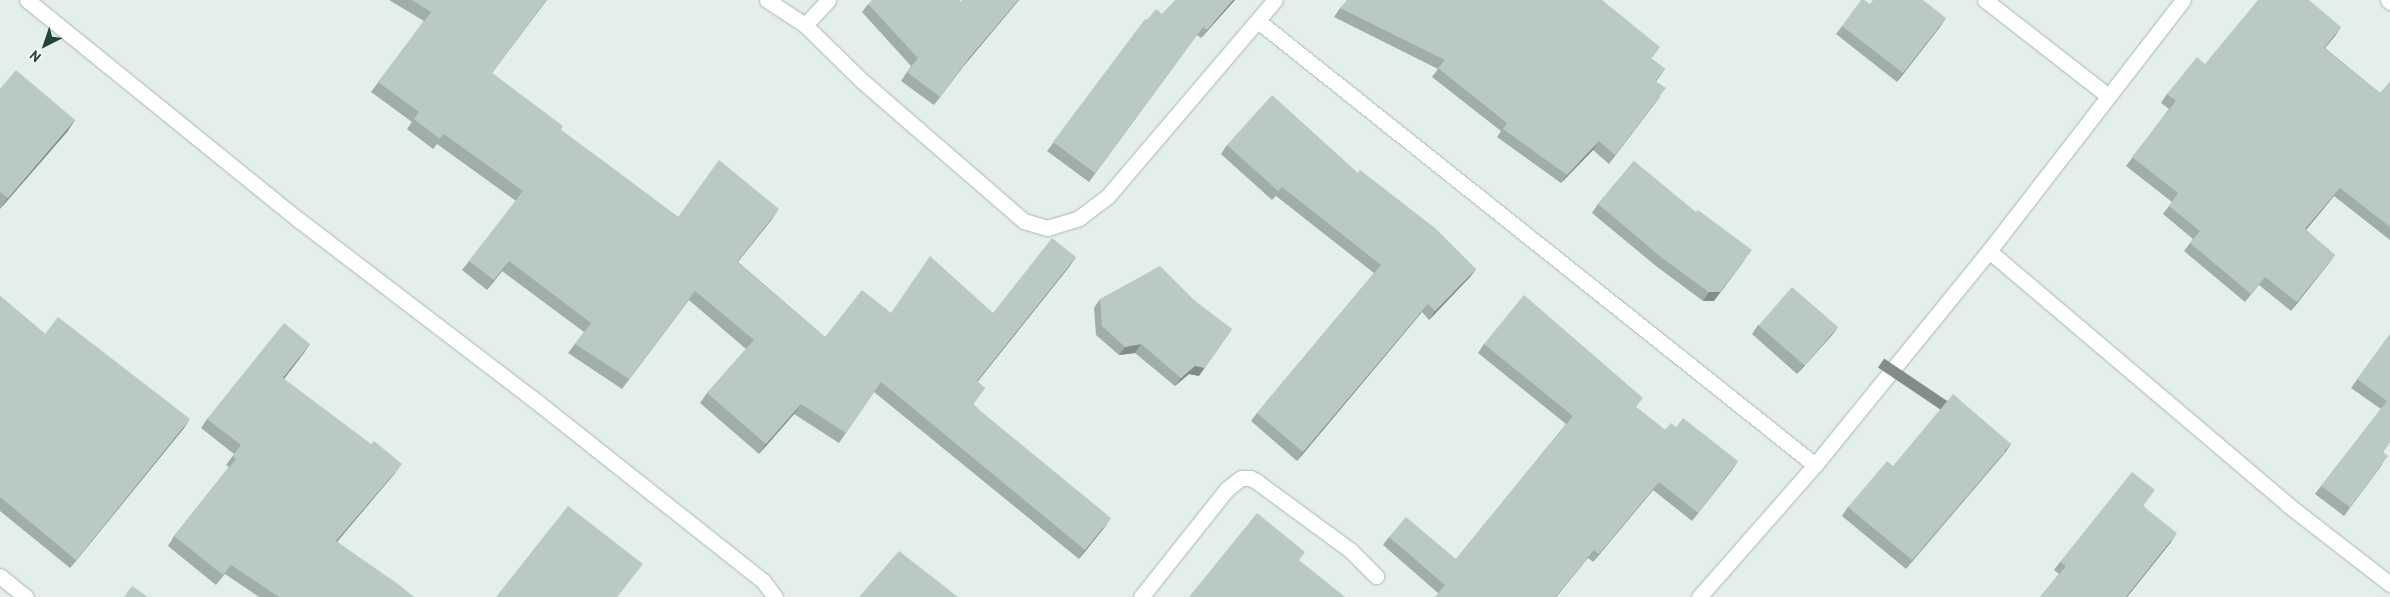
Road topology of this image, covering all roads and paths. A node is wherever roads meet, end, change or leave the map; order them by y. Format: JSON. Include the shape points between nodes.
{"nodes":[{"id":1,"x":26,"y":0,"type":"edge"},
{"id":2,"x":767,"y":0,"type":"edge"},
{"id":3,"x":828,"y":0,"type":"edge"},
{"id":4,"x":1275,"y":0,"type":"edge"},
{"id":5,"x":1985,"y":0,"type":"edge"},
{"id":6,"x":2183,"y":0,"type":"edge"},
{"id":7,"x":1258,"y":20,"type":"junction"},
{"id":8,"x":806,"y":25,"type":"junction"},
{"id":9,"x":2107,"y":95,"type":"junction"},
{"id":10,"x":1989,"y":250,"type":"junction"},
{"id":11,"x":1816,"y":464,"type":"junction"},
{"id":12,"x":0,"y":576,"type":"edge"},
{"id":13,"x":1376,"y":576,"type":"dead end"},
{"id":14,"x":2390,"y":584,"type":"edge"},
{"id":15,"x":26,"y":597,"type":"edge"},
{"id":16,"x":775,"y":597,"type":"edge"},
{"id":17,"x":1141,"y":597,"type":"edge"},
{"id":18,"x":1699,"y":597,"type":"edge"}],
"edges":[{"from":1,"to":16,"type":"street","via":[[299,220],[540,404],[763,581]]},
{"from":2,"to":8,"type":"street"},
{"from":3,"to":8,"type":"street"},
{"from":4,"to":7,"type":"street"},
{"from":5,"to":9,"type":"street"},
{"from":6,"to":9,"type":"street"},
{"from":7,"to":8,"type":"street","via":[[1108,196],[1079,218],[1047,228],[1024,221],[861,80]]},
{"from":7,"to":11,"type":"street"},
{"from":9,"to":10,"type":"street"},
{"from":10,"to":11,"type":"street"},
{"from":10,"to":14,"type":"street","via":[[2288,505]]},
{"from":11,"to":18,"type":"street"},
{"from":12,"to":15,"type":"street"},
{"from":13,"to":17,"type":"street","via":[[1350,550],[1256,481],[1241,478],[1227,489]]}]}
